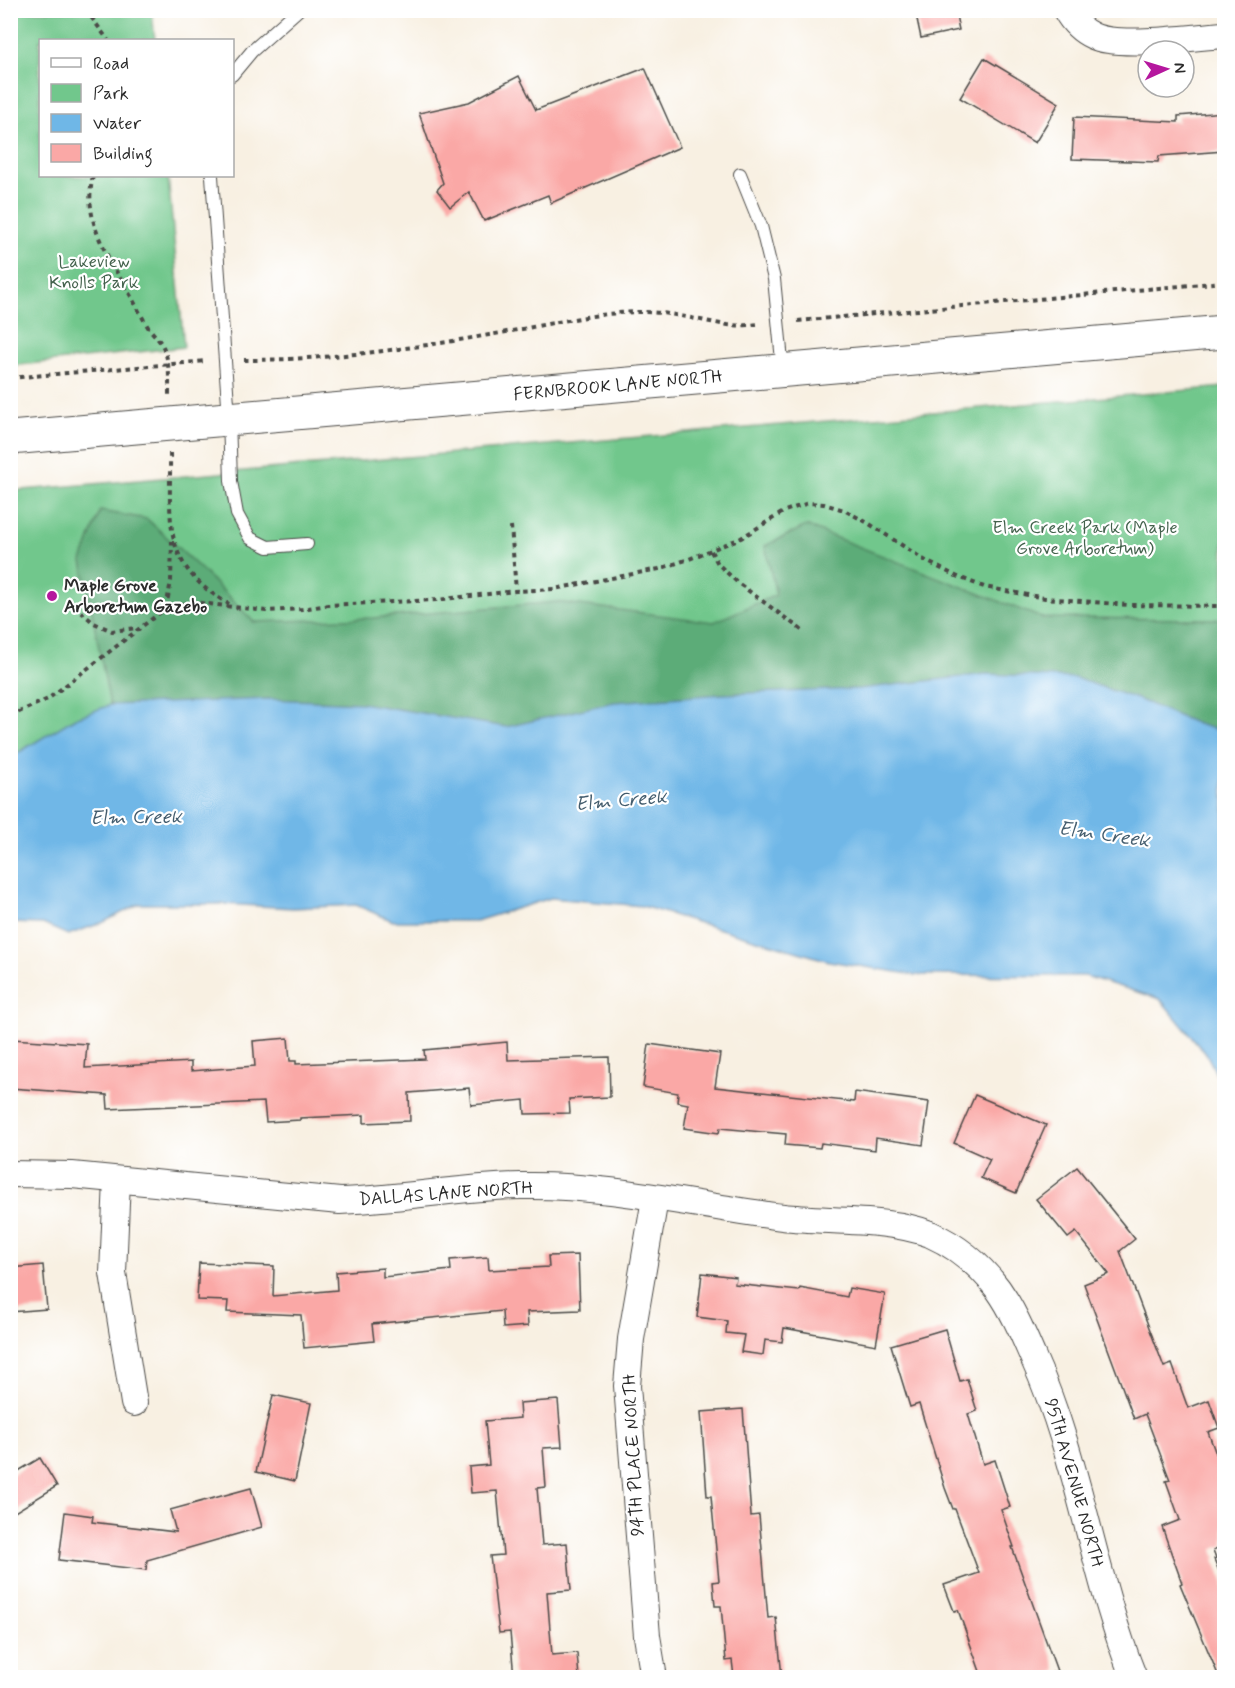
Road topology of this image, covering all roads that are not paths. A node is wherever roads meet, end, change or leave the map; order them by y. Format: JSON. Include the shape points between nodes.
{"nodes":[{"id":1,"x":298,"y":10,"type":"edge"},
{"id":2,"x":1066,"y":10,"type":"edge"},
{"id":3,"x":1224,"y":35,"type":"edge"},
{"id":4,"x":234,"y":73,"type":"edge"},
{"id":5,"x":740,"y":174,"type":"dead end"},
{"id":6,"x":212,"y":177,"type":"edge"},
{"id":7,"x":1224,"y":332,"type":"edge"},
{"id":8,"x":783,"y":372,"type":"junction"},
{"id":9,"x":229,"y":418,"type":"junction"},
{"id":10,"x":10,"y":438,"type":"edge"},
{"id":11,"x":307,"y":544,"type":"dead end"},
{"id":12,"x":10,"y":1174,"type":"edge"},
{"id":13,"x":117,"y":1180,"type":"junction"},
{"id":14,"x":655,"y":1198,"type":"junction"},
{"id":15,"x":978,"y":1266,"type":"joint"},
{"id":16,"x":134,"y":1403,"type":"dead end"},
{"id":17,"x":654,"y":1677,"type":"edge"},
{"id":18,"x":1134,"y":1677,"type":"edge"}],
"edges":[{"from":1,"to":4,"type":"lane"},
{"from":2,"to":3,"type":"street","via":[[1092,36],[1114,42]]},
{"from":5,"to":8,"type":"lane","via":[[761,226],[774,279]]},
{"from":6,"to":9,"type":"lane"},
{"from":7,"to":8,"type":"street","name":"FERNBROOK LANE NORTH"},
{"from":8,"to":9,"type":"street","name":"FERNBROOK LANE NORTH"},
{"from":9,"to":10,"type":"street","name":"FERNBROOK LANE NORTH"},
{"from":9,"to":11,"type":"lane","via":[[231,481],[237,514],[250,538],[268,547]]},
{"from":12,"to":13,"type":"street","name":"DALLAS LANE NORTH"},
{"from":13,"to":14,"type":"street","name":"DALLAS LANE NORTH","via":[[340,1202],[522,1186],[596,1189]]},
{"from":13,"to":16,"type":"street","via":[[113,1273]]},
{"from":14,"to":15,"type":"street","name":"DALLAS LANE NORTH","via":[[786,1217],[898,1226],[928,1233]]},
{"from":14,"to":17,"type":"street","name":"94TH PLACE NORTH","via":[[627,1386],[647,1636]]},
{"from":15,"to":18,"type":"street","name":"95TH AVENUE NORTH","via":[[1019,1325],[1044,1380],[1068,1451],[1119,1640]]}]}
